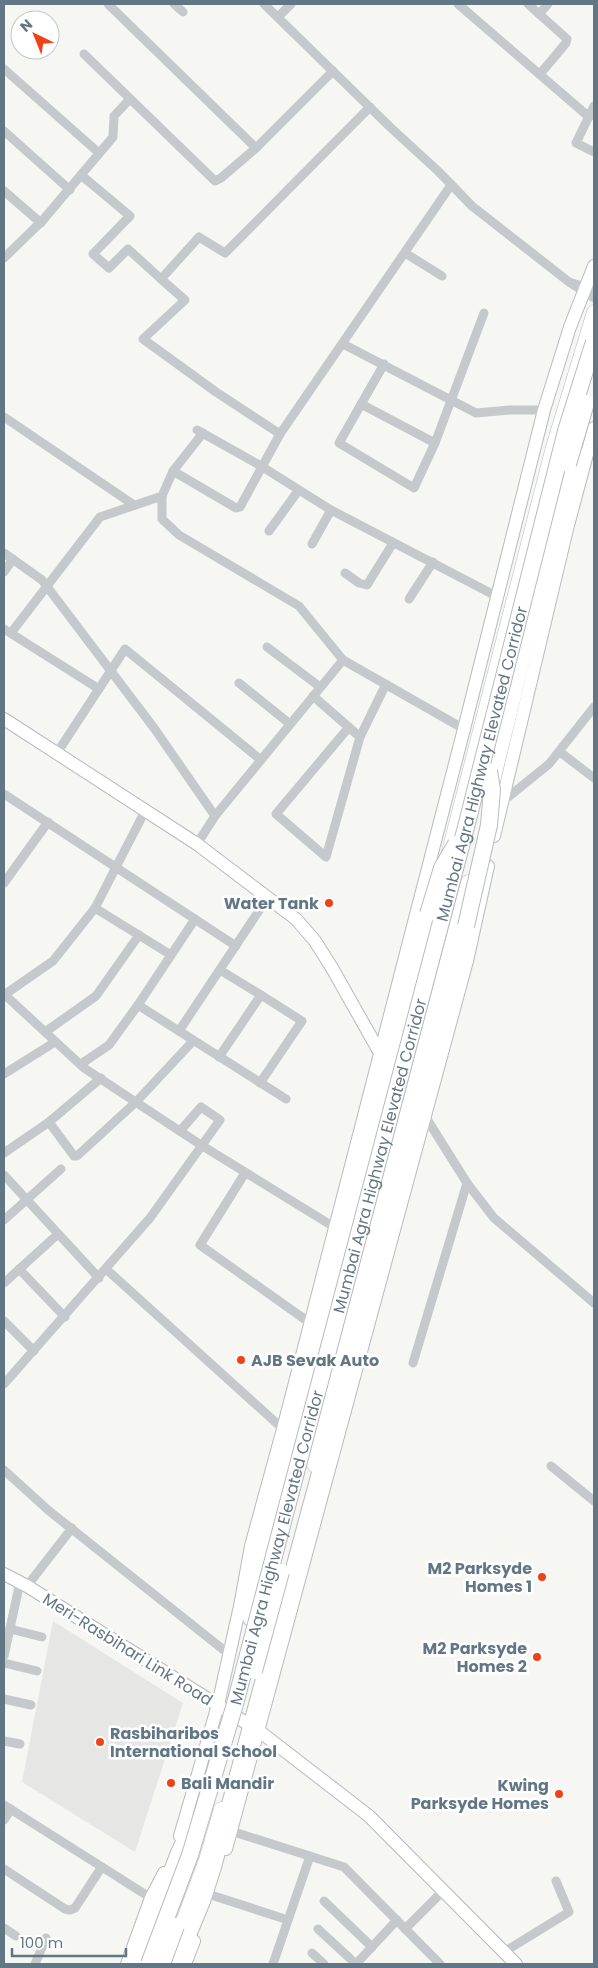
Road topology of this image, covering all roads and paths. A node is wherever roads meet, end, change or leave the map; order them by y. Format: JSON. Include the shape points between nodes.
{"nodes":[{"id":1,"x":108,"y":4,"type":"edge"},
{"id":2,"x":174,"y":4,"type":"edge"},
{"id":3,"x":264,"y":4,"type":"edge"},
{"id":4,"x":291,"y":4,"type":"edge"},
{"id":5,"x":458,"y":4,"type":"edge"},
{"id":6,"x":528,"y":4,"type":"edge"},
{"id":7,"x":548,"y":4,"type":"edge"},
{"id":8,"x":182,"y":12,"type":"dead end"},
{"id":9,"x":539,"y":14,"type":"junction"},
{"id":10,"x":278,"y":17,"type":"junction"},
{"id":11,"x":84,"y":54,"type":"dead end"},
{"id":12,"x":4,"y":68,"type":"edge"},
{"id":13,"x":333,"y":71,"type":"junction"},
{"id":14,"x":540,"y":74,"type":"junction"},
{"id":15,"x":130,"y":99,"type":"junction"},
{"id":16,"x":594,"y":106,"type":"edge"},
{"id":17,"x":370,"y":107,"type":"junction"},
{"id":18,"x":589,"y":117,"type":"junction"},
{"id":19,"x":4,"y":131,"type":"edge"},
{"id":20,"x":256,"y":148,"type":"junction"},
{"id":21,"x":594,"y":152,"type":"edge"},
{"id":22,"x":99,"y":153,"type":"junction"},
{"id":23,"x":81,"y":176,"type":"junction"},
{"id":24,"x":451,"y":185,"type":"junction"},
{"id":25,"x":70,"y":190,"type":"junction"},
{"id":26,"x":4,"y":191,"type":"edge"},
{"id":27,"x":41,"y":223,"type":"junction"},
{"id":28,"x":405,"y":253,"type":"junction"},
{"id":29,"x":4,"y":258,"type":"edge"},
{"id":30,"x":594,"y":266,"type":"edge"},
{"id":31,"x":442,"y":276,"type":"dead end"},
{"id":32,"x":161,"y":279,"type":"junction"},
{"id":33,"x":589,"y":292,"type":"edge"},
{"id":34,"x":594,"y":312,"type":"edge"},
{"id":35,"x":484,"y":313,"type":"dead end"},
{"id":36,"x":594,"y":342,"type":"edge"},
{"id":37,"x":343,"y":344,"type":"junction"},
{"id":38,"x":384,"y":364,"type":"junction"},
{"id":39,"x":594,"y":377,"type":"edge"},
{"id":40,"x":594,"y":394,"type":"edge"},
{"id":41,"x":451,"y":400,"type":"junction"},
{"id":42,"x":362,"y":404,"type":"junction"},
{"id":43,"x":544,"y":410,"type":"junction"},
{"id":44,"x":4,"y":417,"type":"edge"},
{"id":45,"x":594,"y":428,"type":"edge"},
{"id":46,"x":280,"y":434,"type":"junction"},
{"id":47,"x":435,"y":443,"type":"junction"},
{"id":48,"x":261,"y":466,"type":"junction"},
{"id":49,"x":173,"y":471,"type":"junction"},
{"id":50,"x":298,"y":491,"type":"junction"},
{"id":51,"x":162,"y":496,"type":"junction"},
{"id":52,"x":134,"y":505,"type":"junction"},
{"id":53,"x":331,"y":510,"type":"junction"},
{"id":54,"x":269,"y":531,"type":"dead end"},
{"id":55,"x":393,"y":543,"type":"junction"},
{"id":56,"x":312,"y":544,"type":"dead end"},
{"id":57,"x":4,"y":553,"type":"edge"},
{"id":58,"x":13,"y":559,"type":"junction"},
{"id":59,"x":433,"y":562,"type":"junction"},
{"id":60,"x":4,"y":572,"type":"edge"},
{"id":61,"x":345,"y":573,"type":"dead end"},
{"id":62,"x":46,"y":586,"type":"junction"},
{"id":63,"x":498,"y":597,"type":"junction"},
{"id":64,"x":409,"y":599,"type":"dead end"},
{"id":65,"x":8,"y":631,"type":"edge"},
{"id":66,"x":267,"y":647,"type":"dead end"},
{"id":67,"x":343,"y":660,"type":"junction"},
{"id":68,"x":111,"y":670,"type":"junction"},
{"id":69,"x":239,"y":683,"type":"dead end"},
{"id":70,"x":386,"y":684,"type":"junction"},
{"id":71,"x":320,"y":688,"type":"junction"},
{"id":72,"x":99,"y":689,"type":"junction"},
{"id":73,"x":313,"y":696,"type":"junction"},
{"id":74,"x":594,"y":707,"type":"edge"},
{"id":75,"x":4,"y":719,"type":"edge"},
{"id":76,"x":290,"y":724,"type":"junction"},
{"id":77,"x":349,"y":727,"type":"junction"},
{"id":78,"x":464,"y":729,"type":"junction"},
{"id":79,"x":360,"y":737,"type":"junction"},
{"id":80,"x":560,"y":752,"type":"junction"},
{"id":81,"x":57,"y":753,"type":"junction"},
{"id":82,"x":261,"y":760,"type":"junction"},
{"id":83,"x":489,"y":771,"type":"junction"},
{"id":84,"x":594,"y":778,"type":"edge"},
{"id":85,"x":4,"y":794,"type":"edge"},
{"id":86,"x":501,"y":804,"type":"junction"},
{"id":87,"x":145,"y":811,"type":"junction"},
{"id":88,"x":215,"y":816,"type":"junction"},
{"id":89,"x":48,"y":822,"type":"junction"},
{"id":90,"x":466,"y":827,"type":"junction"},
{"id":91,"x":197,"y":844,"type":"junction"},
{"id":92,"x":116,"y":867,"type":"junction"},
{"id":93,"x":4,"y":883,"type":"edge"},
{"id":94,"x":268,"y":897,"type":"junction"},
{"id":95,"x":95,"y":908,"type":"junction"},
{"id":96,"x":195,"y":919,"type":"junction"},
{"id":97,"x":139,"y":935,"type":"junction"},
{"id":98,"x":236,"y":946,"type":"junction"},
{"id":99,"x":171,"y":955,"type":"junction"},
{"id":100,"x":220,"y":970,"type":"junction"},
{"id":101,"x":4,"y":995,"type":"edge"},
{"id":102,"x":261,"y":995,"type":"junction"},
{"id":103,"x":138,"y":1005,"type":"junction"},
{"id":104,"x":45,"y":1032,"type":"junction"},
{"id":105,"x":179,"y":1032,"type":"junction"},
{"id":106,"x":193,"y":1041,"type":"junction"},
{"id":107,"x":55,"y":1042,"type":"junction"},
{"id":108,"x":380,"y":1053,"type":"junction"},
{"id":109,"x":219,"y":1057,"type":"junction"},
{"id":110,"x":81,"y":1064,"type":"junction"},
{"id":111,"x":4,"y":1074,"type":"edge"},
{"id":112,"x":100,"y":1078,"type":"junction"},
{"id":113,"x":260,"y":1083,"type":"junction"},
{"id":114,"x":286,"y":1099,"type":"dead end"},
{"id":115,"x":136,"y":1102,"type":"junction"},
{"id":116,"x":425,"y":1116,"type":"junction"},
{"id":117,"x":49,"y":1122,"type":"junction"},
{"id":118,"x":180,"y":1131,"type":"junction"},
{"id":119,"x":201,"y":1145,"type":"junction"},
{"id":120,"x":4,"y":1153,"type":"edge"},
{"id":121,"x":61,"y":1169,"type":"dead end"},
{"id":122,"x":245,"y":1173,"type":"junction"},
{"id":123,"x":4,"y":1175,"type":"edge"},
{"id":124,"x":467,"y":1183,"type":"junction"},
{"id":125,"x":26,"y":1200,"type":"junction"},
{"id":126,"x":4,"y":1220,"type":"edge"},
{"id":127,"x":334,"y":1228,"type":"junction"},
{"id":128,"x":58,"y":1234,"type":"junction"},
{"id":129,"x":19,"y":1269,"type":"junction"},
{"id":130,"x":106,"y":1269,"type":"junction"},
{"id":131,"x":99,"y":1278,"type":"junction"},
{"id":132,"x":4,"y":1283,"type":"edge"},
{"id":133,"x":594,"y":1303,"type":"edge"},
{"id":134,"x":65,"y":1317,"type":"junction"},
{"id":135,"x":4,"y":1321,"type":"edge"},
{"id":136,"x":310,"y":1324,"type":"junction"},
{"id":137,"x":34,"y":1351,"type":"junction"},
{"id":138,"x":413,"y":1363,"type":"dead end"},
{"id":139,"x":4,"y":1384,"type":"edge"},
{"id":140,"x":283,"y":1429,"type":"junction"},
{"id":141,"x":551,"y":1466,"type":"dead end"},
{"id":142,"x":4,"y":1470,"type":"edge"},
{"id":143,"x":594,"y":1502,"type":"edge"},
{"id":144,"x":72,"y":1528,"type":"junction"},
{"id":145,"x":4,"y":1574,"type":"edge"},
{"id":146,"x":24,"y":1584,"type":"junction"},
{"id":147,"x":251,"y":1618,"type":"junction"},
{"id":148,"x":10,"y":1628,"type":"junction"},
{"id":149,"x":42,"y":1637,"type":"dead end"},
{"id":150,"x":230,"y":1655,"type":"junction"},
{"id":151,"x":4,"y":1656,"type":"edge"},
{"id":152,"x":4,"y":1663,"type":"edge"},
{"id":153,"x":37,"y":1671,"type":"dead end"},
{"id":154,"x":4,"y":1699,"type":"edge"},
{"id":155,"x":31,"y":1705,"type":"dead end"},
{"id":156,"x":222,"y":1708,"type":"junction"},
{"id":157,"x":252,"y":1726,"type":"junction"},
{"id":158,"x":4,"y":1741,"type":"edge"},
{"id":159,"x":20,"y":1744,"type":"dead end"},
{"id":160,"x":7,"y":1807,"type":"edge"},
{"id":161,"x":4,"y":1820,"type":"edge"},
{"id":162,"x":194,"y":1823,"type":"junction"},
{"id":163,"x":231,"y":1831,"type":"junction"},
{"id":164,"x":310,"y":1856,"type":"junction"},
{"id":165,"x":102,"y":1868,"type":"junction"},
{"id":166,"x":4,"y":1869,"type":"edge"},
{"id":167,"x":556,"y":1881,"type":"dead end"},
{"id":168,"x":443,"y":1891,"type":"junction"},
{"id":169,"x":210,"y":1895,"type":"junction"},
{"id":170,"x":151,"y":1898,"type":"junction"},
{"id":171,"x":324,"y":1901,"type":"dead end"},
{"id":172,"x":282,"y":1918,"type":"dead end"},
{"id":173,"x":397,"y":1920,"type":"junction"},
{"id":174,"x":4,"y":1928,"type":"edge"},
{"id":175,"x":318,"y":1929,"type":"dead end"},
{"id":176,"x":405,"y":1929,"type":"junction"},
{"id":177,"x":16,"y":1936,"type":"dead end"},
{"id":178,"x":46,"y":1938,"type":"dead end"},
{"id":179,"x":372,"y":1947,"type":"junction"},
{"id":180,"x":504,"y":1952,"type":"junction"},
{"id":181,"x":312,"y":1953,"type":"dead end"},
{"id":182,"x":432,"y":1956,"type":"junction"},
{"id":183,"x":36,"y":1964,"type":"edge"},
{"id":184,"x":127,"y":1964,"type":"edge"},
{"id":185,"x":136,"y":1964,"type":"edge"},
{"id":186,"x":144,"y":1964,"type":"edge"},
{"id":187,"x":149,"y":1964,"type":"edge"},
{"id":188,"x":162,"y":1964,"type":"edge"},
{"id":189,"x":167,"y":1964,"type":"edge"},
{"id":190,"x":176,"y":1964,"type":"edge"},
{"id":191,"x":185,"y":1964,"type":"edge"},
{"id":192,"x":273,"y":1964,"type":"edge"},
{"id":193,"x":324,"y":1964,"type":"edge"},
{"id":194,"x":356,"y":1964,"type":"edge"},
{"id":195,"x":425,"y":1964,"type":"edge"},
{"id":196,"x":440,"y":1964,"type":"edge"},
{"id":197,"x":516,"y":1964,"type":"edge"}],
"edges":[{"from":1,"to":20,"type":"street"},
{"from":2,"to":8,"type":"street"},
{"from":3,"to":10,"type":"street"},
{"from":4,"to":10,"type":"street"},
{"from":5,"to":14,"type":"street"},
{"from":6,"to":9,"type":"street"},
{"from":7,"to":9,"type":"street"},
{"from":9,"to":14,"type":"street","via":[[567,42]]},
{"from":10,"to":13,"type":"street"},
{"from":11,"to":15,"type":"street"},
{"from":12,"to":22,"type":"street"},
{"from":13,"to":17,"type":"street"},
{"from":13,"to":20,"type":"street"},
{"from":14,"to":18,"type":"street"},
{"from":15,"to":20,"type":"street","via":[[212,180],[221,178]]},
{"from":15,"to":22,"type":"street","via":[[114,116],[113,137]]},
{"from":16,"to":18,"type":"street"},
{"from":17,"to":24,"type":"street"},
{"from":17,"to":32,"type":"street","via":[[225,254],[199,237]]},
{"from":18,"to":21,"type":"street","via":[[576,143]]},
{"from":19,"to":25,"type":"street"},
{"from":22,"to":23,"type":"street"},
{"from":23,"to":25,"type":"street"},
{"from":23,"to":32,"type":"street","via":[[130,216],[93,254],[109,268],[128,249]]},
{"from":24,"to":28,"type":"street"},
{"from":24,"to":33,"type":"street","via":[[472,206],[569,282]]},
{"from":25,"to":27,"type":"street"},
{"from":26,"to":27,"type":"street"},
{"from":27,"to":29,"type":"street"},
{"from":28,"to":31,"type":"street"},
{"from":28,"to":37,"type":"street"},
{"from":30,"to":33,"type":"street"},
{"from":32,"to":46,"type":"street","via":[[185,300],[143,339]]},
{"from":33,"to":43,"type":"street","via":[[570,327]]},
{"from":34,"to":147,"type":"main road","via":[[553,447]]},
{"from":35,"to":41,"type":"street"},
{"from":36,"to":90,"type":"highway","name":"Mumbai Agra Highway Elevated Corridor","bridge":true,"via":[[566,431]]},
{"from":37,"to":38,"type":"street"},
{"from":37,"to":46,"type":"street"},
{"from":38,"to":41,"type":"street"},
{"from":38,"to":42,"type":"street"},
{"from":39,"to":83,"type":"highway","name":"Mumbai Agra Highway Elevated Corridor","bridge":true,"via":[[564,477]]},
{"from":40,"to":157,"type":"main road"},
{"from":41,"to":43,"type":"street","via":[[476,413]]},
{"from":41,"to":47,"type":"street"},
{"from":42,"to":47,"type":"street"},
{"from":42,"to":47,"type":"street","via":[[339,443],[414,488]]},
{"from":43,"to":63,"type":"street"},
{"from":44,"to":52,"type":"street"},
{"from":45,"to":86,"type":"street"},
{"from":46,"to":48,"type":"street"},
{"from":48,"to":49,"type":"street","via":[[200,432]]},
{"from":48,"to":49,"type":"street","via":[[237,508]]},
{"from":48,"to":50,"type":"street"},
{"from":49,"to":51,"type":"street"},
{"from":50,"to":53,"type":"street"},
{"from":50,"to":54,"type":"street"},
{"from":51,"to":52,"type":"street"},
{"from":51,"to":67,"type":"street","via":[[162,519],[179,535],[300,606]]},
{"from":52,"to":62,"type":"street","via":[[100,516]]},
{"from":53,"to":55,"type":"street"},
{"from":53,"to":56,"type":"street"},
{"from":55,"to":59,"type":"street"},
{"from":55,"to":61,"type":"street","via":[[367,585]]},
{"from":57,"to":58,"type":"street"},
{"from":58,"to":60,"type":"street"},
{"from":58,"to":62,"type":"street"},
{"from":59,"to":63,"type":"street"},
{"from":59,"to":64,"type":"street"},
{"from":62,"to":65,"type":"street"},
{"from":62,"to":68,"type":"street"},
{"from":63,"to":78,"type":"street"},
{"from":65,"to":72,"type":"street"},
{"from":66,"to":71,"type":"street"},
{"from":67,"to":70,"type":"street"},
{"from":67,"to":71,"type":"street"},
{"from":68,"to":72,"type":"street"},
{"from":68,"to":82,"type":"street","via":[[125,649]]},
{"from":68,"to":88,"type":"street"},
{"from":69,"to":76,"type":"street"},
{"from":70,"to":78,"type":"street"},
{"from":70,"to":79,"type":"street"},
{"from":71,"to":73,"type":"street"},
{"from":72,"to":81,"type":"street"},
{"from":73,"to":76,"type":"street"},
{"from":73,"to":77,"type":"street"},
{"from":74,"to":80,"type":"street"},
{"from":75,"to":81,"type":"street"},
{"from":76,"to":82,"type":"street"},
{"from":77,"to":79,"type":"street"},
{"from":77,"to":79,"type":"street","via":[[276,814],[326,857]]},
{"from":78,"to":108,"type":"street"},
{"from":80,"to":84,"type":"street"},
{"from":80,"to":86,"type":"street","via":[[542,772]]},
{"from":81,"to":87,"type":"street"},
{"from":82,"to":88,"type":"street"},
{"from":83,"to":157,"type":"highway","bridge":true,"via":[[492,790],[488,825],[466,926]]},
{"from":83,"to":188,"type":"highway","name":"Mumbai Agra Highway Elevated Corridor","bridge":true,"via":[[263,1641],[200,1859]]},
{"from":85,"to":89,"type":"street"},
{"from":86,"to":116,"type":"street","via":[[467,961]]},
{"from":87,"to":91,"type":"street"},
{"from":87,"to":92,"type":"street"},
{"from":88,"to":91,"type":"street"},
{"from":89,"to":92,"type":"street"},
{"from":89,"to":93,"type":"street"},
{"from":90,"to":147,"type":"highway","bridge":true,"via":[[442,868],[428,914],[256,1576]]},
{"from":90,"to":187,"type":"highway","name":"Mumbai Agra Highway Elevated Corridor","bridge":true,"via":[[235,1704],[190,1855]]},
{"from":91,"to":94,"type":"street"},
{"from":92,"to":95,"type":"street"},
{"from":92,"to":96,"type":"street"},
{"from":94,"to":98,"type":"street"},
{"from":94,"to":108,"type":"street","via":[[296,919],[315,941]]},
{"from":95,"to":97,"type":"street"},
{"from":95,"to":101,"type":"street","via":[[53,962]]},
{"from":96,"to":98,"type":"street"},
{"from":96,"to":99,"type":"street"},
{"from":97,"to":99,"type":"street"},
{"from":97,"to":104,"type":"street","via":[[96,996]]},
{"from":98,"to":100,"type":"street"},
{"from":99,"to":103,"type":"street"},
{"from":100,"to":102,"type":"street"},
{"from":100,"to":105,"type":"street"},
{"from":101,"to":104,"type":"street"},
{"from":102,"to":109,"type":"street"},
{"from":102,"to":113,"type":"street","via":[[302,1021]]},
{"from":103,"to":105,"type":"street"},
{"from":103,"to":110,"type":"street","via":[[109,1045]]},
{"from":104,"to":107,"type":"street"},
{"from":105,"to":106,"type":"street"},
{"from":106,"to":109,"type":"street"},
{"from":106,"to":115,"type":"street"},
{"from":107,"to":110,"type":"street"},
{"from":107,"to":111,"type":"street"},
{"from":108,"to":127,"type":"street"},
{"from":109,"to":113,"type":"street"},
{"from":110,"to":112,"type":"street"},
{"from":112,"to":115,"type":"street"},
{"from":112,"to":117,"type":"street"},
{"from":113,"to":114,"type":"street"},
{"from":115,"to":117,"type":"street","via":[[77,1156]]},
{"from":115,"to":118,"type":"street"},
{"from":116,"to":124,"type":"street"},
{"from":116,"to":157,"type":"street"},
{"from":117,"to":120,"type":"street"},
{"from":118,"to":119,"type":"street"},
{"from":118,"to":119,"type":"street","via":[[201,1107],[220,1120]]},
{"from":119,"to":122,"type":"street"},
{"from":119,"to":130,"type":"street","via":[[150,1218]]},
{"from":121,"to":125,"type":"street"},
{"from":122,"to":127,"type":"street"},
{"from":122,"to":136,"type":"street","via":[[200,1245]]},
{"from":123,"to":125,"type":"street"},
{"from":124,"to":133,"type":"street","via":[[494,1218]]},
{"from":124,"to":138,"type":"street"},
{"from":125,"to":126,"type":"street"},
{"from":125,"to":128,"type":"street"},
{"from":127,"to":136,"type":"street"},
{"from":128,"to":129,"type":"street"},
{"from":128,"to":131,"type":"street"},
{"from":129,"to":132,"type":"street"},
{"from":129,"to":134,"type":"street"},
{"from":130,"to":131,"type":"street"},
{"from":130,"to":140,"type":"street"},
{"from":131,"to":134,"type":"street"},
{"from":134,"to":137,"type":"street"},
{"from":135,"to":137,"type":"street"},
{"from":136,"to":140,"type":"street"},
{"from":137,"to":139,"type":"street"},
{"from":140,"to":150,"type":"street","via":[[251,1546]]},
{"from":141,"to":143,"type":"street"},
{"from":142,"to":144,"type":"street"},
{"from":144,"to":146,"type":"street"},
{"from":144,"to":150,"type":"street"},
{"from":145,"to":146,"type":"street","name":"Meri-Rasbihari Link Road"},
{"from":146,"to":148,"type":"street"},
{"from":146,"to":156,"type":"street","name":"Meri-Rasbihari Link Road"},
{"from":147,"to":156,"type":"main road"},
{"from":148,"to":149,"type":"street"},
{"from":148,"to":151,"type":"street"},
{"from":150,"to":156,"type":"street"},
{"from":152,"to":153,"type":"street"},
{"from":154,"to":155,"type":"street"},
{"from":156,"to":157,"type":"street","name":"Meri-Rasbihari Link Road"},
{"from":156,"to":162,"type":"main road"},
{"from":156,"to":170,"type":"street","via":[[177,1844]]},
{"from":157,"to":163,"type":"street"},
{"from":157,"to":168,"type":"street","name":"Meri-Rasbihari Link Road","via":[[369,1816]]},
{"from":157,"to":189,"type":"main road"},
{"from":157,"to":190,"type":"highway","via":[[202,1901]]},
{"from":158,"to":159,"type":"street"},
{"from":160,"to":161,"type":"street"},
{"from":160,"to":165,"type":"street"},
{"from":162,"to":185,"type":"highway"},
{"from":162,"to":186,"type":"main road","via":[[185,1856]]},
{"from":163,"to":164,"type":"street"},
{"from":163,"to":169,"type":"street"},
{"from":164,"to":173,"type":"street","via":[[344,1867]]},
{"from":164,"to":192,"type":"street"},
{"from":165,"to":166,"type":"street","via":[[75,1908],[70,1910]]},
{"from":165,"to":170,"type":"street"},
{"from":167,"to":180,"type":"street","via":[[569,1912]]},
{"from":168,"to":176,"type":"street"},
{"from":168,"to":180,"type":"street","name":"Meri-Rasbihari Link Road"},
{"from":169,"to":172,"type":"street"},
{"from":169,"to":191,"type":"street"},
{"from":170,"to":184,"type":"street"},
{"from":171,"to":179,"type":"street"},
{"from":173,"to":176,"type":"street"},
{"from":173,"to":179,"type":"street"},
{"from":174,"to":177,"type":"street"},
{"from":175,"to":194,"type":"street"},
{"from":176,"to":182,"type":"street"},
{"from":178,"to":183,"type":"street"},
{"from":179,"to":194,"type":"street"},
{"from":180,"to":197,"type":"street","name":"Meri-Rasbihari Link Road"},
{"from":181,"to":193,"type":"street"},
{"from":182,"to":195,"type":"street"},
{"from":182,"to":196,"type":"street"}]}
